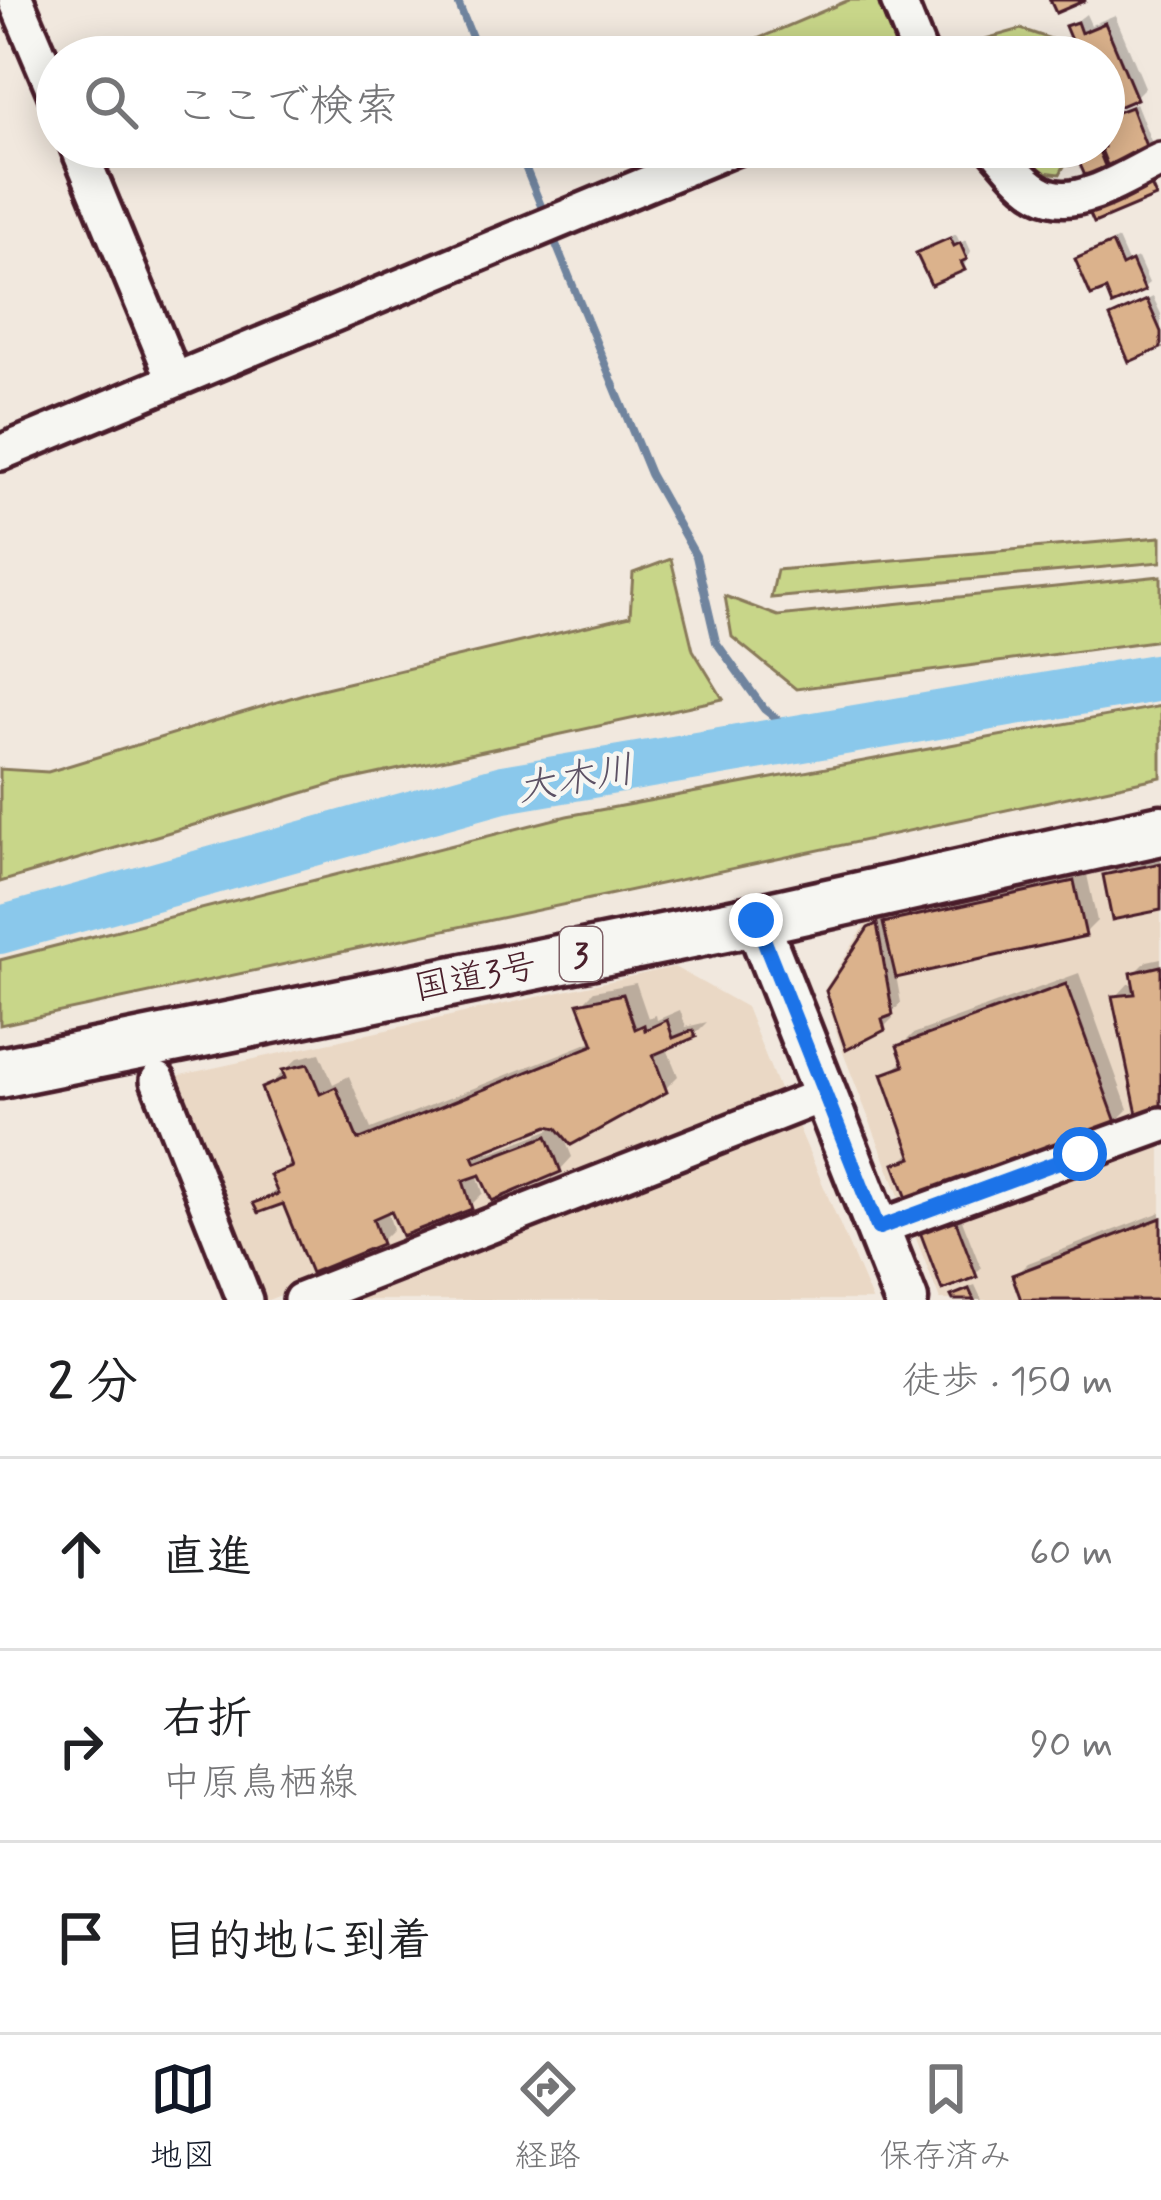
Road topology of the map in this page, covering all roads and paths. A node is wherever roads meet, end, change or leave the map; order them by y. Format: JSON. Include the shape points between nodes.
{"nodes":[{"id":1,"x":16,"y":0,"type":"edge"},
{"id":2,"x":898,"y":0,"type":"edge"},
{"id":3,"x":913,"y":36,"type":"edge"},
{"id":4,"x":36,"y":47,"type":"edge"},
{"id":5,"x":1161,"y":160,"type":"edge"},
{"id":6,"x":87,"y":168,"type":"edge"},
{"id":7,"x":685,"y":168,"type":"edge"},
{"id":8,"x":1014,"y":168,"type":"edge"},
{"id":9,"x":174,"y":379,"type":"junction"},
{"id":10,"x":0,"y":454,"type":"edge"},
{"id":11,"x":1161,"y":830,"type":"edge"},
{"id":12,"x":756,"y":920,"type":"junction"},
{"id":13,"x":0,"y":1073,"type":"edge"},
{"id":14,"x":158,"y":1080,"type":"dead end"},
{"id":15,"x":823,"y":1095,"type":"junction"},
{"id":16,"x":1161,"y":1125,"type":"edge"},
{"id":17,"x":878,"y":1228,"type":"junction"},
{"id":18,"x":245,"y":1300,"type":"edge"},
{"id":19,"x":301,"y":1300,"type":"edge"},
{"id":20,"x":906,"y":1300,"type":"edge"}],
"edges":[{"from":1,"to":4,"type":"street"},
{"from":2,"to":3,"type":"street"},
{"from":5,"to":8,"type":"street","via":[[1089,193],[1051,197]]},
{"from":6,"to":9,"type":"street"},
{"from":7,"to":9,"type":"street"},
{"from":9,"to":10,"type":"street"},
{"from":11,"to":12,"type":"highway","name":"国道3号","number":"3"},
{"from":12,"to":13,"type":"highway","name":"国道3号","number":"3"},
{"from":12,"to":15,"type":"main road"},
{"from":14,"to":18,"type":"street"},
{"from":15,"to":17,"type":"main road"},
{"from":15,"to":19,"type":"street"},
{"from":16,"to":17,"type":"street"},
{"from":17,"to":20,"type":"main road"}]}
